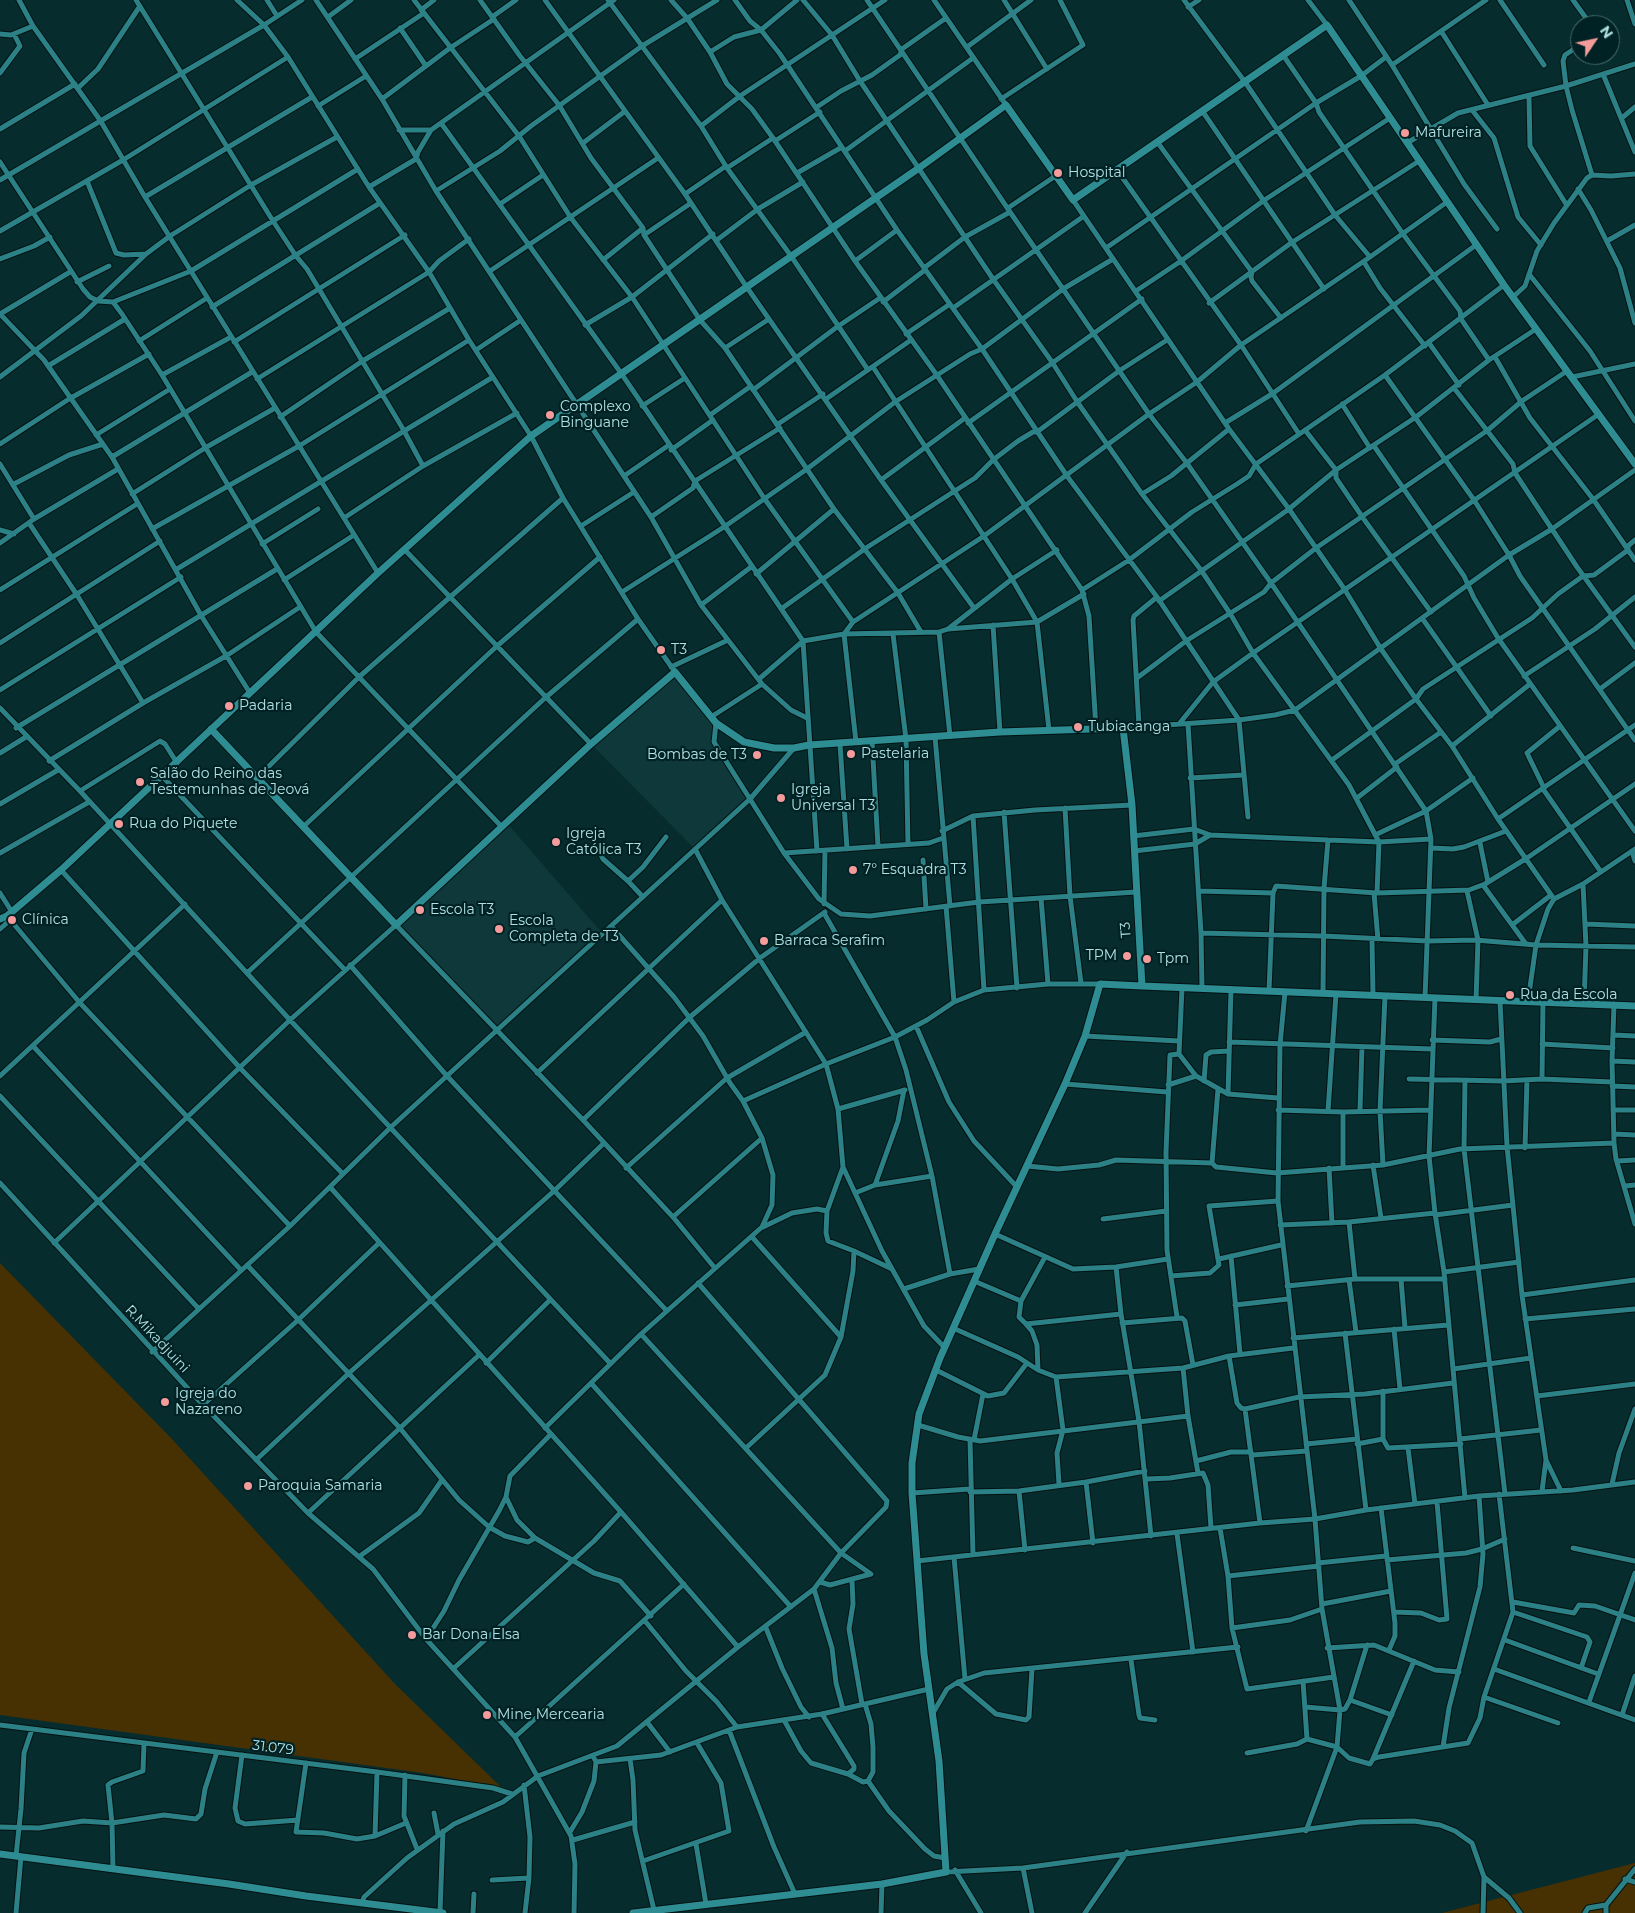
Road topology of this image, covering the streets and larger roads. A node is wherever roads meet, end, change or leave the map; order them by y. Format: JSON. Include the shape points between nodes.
{"nodes":[{"id":1,"x":20,"y":0,"type":"edge"},
{"id":2,"x":136,"y":0,"type":"edge"},
{"id":3,"x":237,"y":0,"type":"edge"},
{"id":4,"x":267,"y":0,"type":"edge"},
{"id":5,"x":302,"y":0,"type":"edge"},
{"id":6,"x":316,"y":0,"type":"edge"},
{"id":7,"x":351,"y":0,"type":"edge"},
{"id":8,"x":414,"y":0,"type":"edge"},
{"id":9,"x":434,"y":0,"type":"edge"},
{"id":10,"x":480,"y":0,"type":"edge"},
{"id":11,"x":516,"y":0,"type":"edge"},
{"id":12,"x":545,"y":0,"type":"edge"},
{"id":13,"x":671,"y":0,"type":"edge"},
{"id":14,"x":717,"y":0,"type":"edge"},
{"id":15,"x":729,"y":0,"type":"edge"},
{"id":16,"x":797,"y":0,"type":"edge"},
{"id":17,"x":803,"y":0,"type":"edge"},
{"id":18,"x":868,"y":0,"type":"edge"},
{"id":19,"x":885,"y":0,"type":"edge"},
{"id":20,"x":936,"y":0,"type":"edge"},
{"id":21,"x":1004,"y":0,"type":"edge"},
{"id":22,"x":1031,"y":0,"type":"edge"},
{"id":23,"x":1060,"y":0,"type":"edge"},
{"id":24,"x":1184,"y":0,"type":"edge"},
{"id":25,"x":1199,"y":0,"type":"edge"},
{"id":26,"x":1308,"y":0,"type":"edge"},
{"id":27,"x":1349,"y":0,"type":"edge"},
{"id":28,"x":1486,"y":0,"type":"edge"},
{"id":29,"x":1500,"y":0,"type":"edge"},
{"id":30,"x":1573,"y":0,"type":"edge"},
{"id":31,"x":1627,"y":0,"type":"edge"},
{"id":32,"x":611,"y":1,"type":"edge"},
{"id":33,"x":736,"y":2,"type":"edge"},
{"id":34,"x":140,"y":6,"type":"junction"},
{"id":35,"x":1188,"y":7,"type":"junction"},
{"id":36,"x":873,"y":8,"type":"junction"},
{"id":37,"x":423,"y":11,"type":"junction"},
{"id":38,"x":1012,"y":13,"type":"junction"},
{"id":39,"x":1584,"y":15,"type":"edge"},
{"id":40,"x":277,"y":16,"type":"junction"},
{"id":41,"x":328,"y":17,"type":"junction"},
{"id":42,"x":493,"y":18,"type":"junction"},
{"id":43,"x":687,"y":18,"type":"junction"},
{"id":44,"x":946,"y":18,"type":"junction"},
{"id":45,"x":1635,"y":24,"type":"edge"},
{"id":46,"x":1327,"y":25,"type":"junction"},
{"id":47,"x":33,"y":26,"type":"junction"},
{"id":48,"x":264,"y":26,"type":"junction"},
{"id":49,"x":400,"y":28,"type":"junction"},
{"id":50,"x":761,"y":30,"type":"junction"},
{"id":51,"x":568,"y":31,"type":"junction"},
{"id":52,"x":1441,"y":31,"type":"junction"},
{"id":53,"x":0,"y":34,"type":"edge"},
{"id":54,"x":14,"y":34,"type":"junction"},
{"id":55,"x":832,"y":35,"type":"junction"},
{"id":56,"x":642,"y":46,"type":"junction"},
{"id":57,"x":967,"y":47,"type":"junction"},
{"id":58,"x":450,"y":48,"type":"junction"},
{"id":59,"x":902,"y":50,"type":"junction"},
{"id":60,"x":710,"y":52,"type":"junction"},
{"id":61,"x":1570,"y":52,"type":"edge"},
{"id":62,"x":1283,"y":55,"type":"junction"},
{"id":63,"x":288,"y":57,"type":"junction"},
{"id":64,"x":1386,"y":57,"type":"junction"},
{"id":65,"x":974,"y":58,"type":"junction"},
{"id":66,"x":355,"y":59,"type":"junction"},
{"id":67,"x":525,"y":62,"type":"junction"},
{"id":68,"x":1635,"y":64,"type":"edge"},
{"id":69,"x":1392,"y":65,"type":"junction"},
{"id":70,"x":1544,"y":65,"type":"dead end"},
{"id":71,"x":426,"y":66,"type":"junction"},
{"id":72,"x":788,"y":66,"type":"junction"},
{"id":73,"x":1047,"y":69,"type":"junction"},
{"id":74,"x":0,"y":73,"type":"edge"},
{"id":75,"x":182,"y":73,"type":"junction"},
{"id":76,"x":1603,"y":74,"type":"junction"},
{"id":77,"x":366,"y":76,"type":"junction"},
{"id":78,"x":600,"y":76,"type":"junction"},
{"id":79,"x":1362,"y":76,"type":"junction"},
{"id":80,"x":860,"y":81,"type":"junction"},
{"id":81,"x":1245,"y":82,"type":"junction"},
{"id":82,"x":77,"y":86,"type":"junction"},
{"id":83,"x":1566,"y":86,"type":"junction"},
{"id":84,"x":928,"y":89,"type":"junction"},
{"id":85,"x":485,"y":91,"type":"junction"},
{"id":86,"x":312,"y":96,"type":"junction"},
{"id":87,"x":740,"y":96,"type":"junction"},
{"id":88,"x":1530,"y":96,"type":"junction"},
{"id":89,"x":382,"y":99,"type":"junction"},
{"id":90,"x":1001,"y":99,"type":"junction"},
{"id":91,"x":1316,"y":103,"type":"junction"},
{"id":92,"x":559,"y":105,"type":"junction"},
{"id":93,"x":1488,"y":105,"type":"junction"},
{"id":94,"x":318,"y":106,"type":"junction"},
{"id":95,"x":1006,"y":106,"type":"junction"},
{"id":96,"x":1635,"y":107,"type":"edge"},
{"id":97,"x":204,"y":110,"type":"junction"},
{"id":98,"x":818,"y":110,"type":"junction"},
{"id":99,"x":1472,"y":110,"type":"junction"},
{"id":100,"x":624,"y":112,"type":"junction"},
{"id":101,"x":1203,"y":112,"type":"junction"},
{"id":102,"x":1623,"y":117,"type":"junction"},
{"id":103,"x":1390,"y":118,"type":"junction"},
{"id":104,"x":100,"y":120,"type":"junction"},
{"id":105,"x":888,"y":121,"type":"junction"},
{"id":106,"x":441,"y":123,"type":"junction"},
{"id":107,"x":701,"y":126,"type":"junction"},
{"id":108,"x":0,"y":129,"type":"edge"},
{"id":109,"x":1432,"y":129,"type":"junction"},
{"id":110,"x":399,"y":130,"type":"junction"},
{"id":111,"x":431,"y":130,"type":"junction"},
{"id":112,"x":1277,"y":131,"type":"junction"},
{"id":113,"x":519,"y":136,"type":"junction"},
{"id":114,"x":337,"y":137,"type":"junction"},
{"id":115,"x":961,"y":138,"type":"junction"},
{"id":116,"x":774,"y":139,"type":"junction"},
{"id":117,"x":583,"y":143,"type":"junction"},
{"id":118,"x":1158,"y":143,"type":"junction"},
{"id":119,"x":1407,"y":143,"type":"junction"},
{"id":120,"x":227,"y":146,"type":"junction"},
{"id":121,"x":843,"y":149,"type":"junction"},
{"id":122,"x":1345,"y":149,"type":"junction"},
{"id":123,"x":1635,"y":152,"type":"edge"},
{"id":124,"x":658,"y":158,"type":"junction"},
{"id":125,"x":416,"y":159,"type":"junction"},
{"id":126,"x":123,"y":160,"type":"junction"},
{"id":127,"x":1235,"y":161,"type":"junction"},
{"id":128,"x":1420,"y":161,"type":"junction"},
{"id":129,"x":0,"y":162,"type":"edge"},
{"id":130,"x":727,"y":167,"type":"junction"},
{"id":131,"x":475,"y":168,"type":"junction"},
{"id":132,"x":919,"y":168,"type":"junction"},
{"id":133,"x":358,"y":169,"type":"junction"},
{"id":134,"x":1117,"y":170,"type":"junction"},
{"id":135,"x":797,"y":173,"type":"junction"},
{"id":136,"x":1635,"y":174,"type":"edge"},
{"id":137,"x":8,"y":175,"type":"junction"},
{"id":138,"x":543,"y":175,"type":"junction"},
{"id":139,"x":1056,"y":175,"type":"junction"},
{"id":140,"x":1306,"y":175,"type":"junction"},
{"id":141,"x":1592,"y":175,"type":"junction"},
{"id":142,"x":0,"y":180,"type":"edge"},
{"id":143,"x":87,"y":181,"type":"junction"},
{"id":144,"x":803,"y":182,"type":"junction"},
{"id":145,"x":251,"y":186,"type":"junction"},
{"id":146,"x":369,"y":187,"type":"junction"},
{"id":147,"x":613,"y":188,"type":"junction"},
{"id":148,"x":1578,"y":189,"type":"junction"},
{"id":149,"x":1191,"y":190,"type":"junction"},
{"id":150,"x":436,"y":191,"type":"junction"},
{"id":151,"x":1374,"y":191,"type":"junction"},
{"id":152,"x":685,"y":194,"type":"junction"},
{"id":153,"x":876,"y":196,"type":"junction"},
{"id":154,"x":145,"y":197,"type":"junction"},
{"id":155,"x":1073,"y":200,"type":"junction"},
{"id":156,"x":1263,"y":201,"type":"junction"},
{"id":157,"x":1447,"y":202,"type":"junction"},
{"id":158,"x":380,"y":203,"type":"junction"},
{"id":159,"x":691,"y":203,"type":"junction"},
{"id":160,"x":500,"y":204,"type":"junction"},
{"id":161,"x":1566,"y":204,"type":"junction"},
{"id":162,"x":758,"y":209,"type":"junction"},
{"id":163,"x":1009,"y":210,"type":"junction"},
{"id":164,"x":33,"y":211,"type":"junction"},
{"id":165,"x":1335,"y":215,"type":"junction"},
{"id":166,"x":1084,"y":216,"type":"junction"},
{"id":167,"x":571,"y":218,"type":"junction"},
{"id":168,"x":1151,"y":218,"type":"junction"},
{"id":169,"x":273,"y":221,"type":"junction"},
{"id":170,"x":1635,"y":225,"type":"edge"},
{"id":171,"x":832,"y":227,"type":"junction"},
{"id":172,"x":643,"y":228,"type":"junction"},
{"id":173,"x":1222,"y":229,"type":"junction"},
{"id":174,"x":1497,"y":229,"type":"dead end"},
{"id":175,"x":897,"y":230,"type":"junction"},
{"id":176,"x":0,"y":231,"type":"edge"},
{"id":177,"x":713,"y":234,"type":"junction"},
{"id":178,"x":1403,"y":234,"type":"junction"},
{"id":179,"x":404,"y":235,"type":"junction"},
{"id":180,"x":644,"y":235,"type":"junction"},
{"id":181,"x":170,"y":236,"type":"junction"},
{"id":182,"x":50,"y":237,"type":"junction"},
{"id":183,"x":965,"y":237,"type":"junction"},
{"id":184,"x":469,"y":239,"type":"junction"},
{"id":185,"x":717,"y":240,"type":"junction"},
{"id":186,"x":1607,"y":241,"type":"junction"},
{"id":187,"x":1291,"y":244,"type":"junction"},
{"id":188,"x":1540,"y":244,"type":"junction"},
{"id":189,"x":1476,"y":245,"type":"junction"},
{"id":190,"x":531,"y":246,"type":"junction"},
{"id":191,"x":1036,"y":248,"type":"junction"},
{"id":192,"x":1106,"y":248,"type":"junction"},
{"id":193,"x":146,"y":254,"type":"junction"},
{"id":194,"x":296,"y":256,"type":"junction"},
{"id":195,"x":791,"y":256,"type":"junction"},
{"id":196,"x":1370,"y":257,"type":"junction"},
{"id":197,"x":1113,"y":259,"type":"junction"},
{"id":198,"x":0,"y":260,"type":"edge"},
{"id":199,"x":602,"y":260,"type":"junction"},
{"id":200,"x":1181,"y":261,"type":"junction"},
{"id":201,"x":855,"y":262,"type":"junction"},
{"id":202,"x":1364,"y":262,"type":"junction"},
{"id":203,"x":109,"y":266,"type":"dead end"},
{"id":204,"x":924,"y":269,"type":"junction"},
{"id":205,"x":668,"y":270,"type":"junction"},
{"id":206,"x":191,"y":271,"type":"junction"},
{"id":207,"x":490,"y":271,"type":"junction"},
{"id":208,"x":70,"y":272,"type":"junction"},
{"id":209,"x":429,"y":272,"type":"junction"},
{"id":210,"x":1252,"y":272,"type":"junction"},
{"id":211,"x":1434,"y":274,"type":"junction"},
{"id":212,"x":1529,"y":274,"type":"junction"},
{"id":213,"x":993,"y":279,"type":"junction"},
{"id":214,"x":77,"y":282,"type":"junction"},
{"id":215,"x":1504,"y":285,"type":"junction"},
{"id":216,"x":746,"y":286,"type":"junction"},
{"id":217,"x":1063,"y":289,"type":"junction"},
{"id":218,"x":1324,"y":289,"type":"junction"},
{"id":219,"x":319,"y":290,"type":"junction"},
{"id":220,"x":1136,"y":290,"type":"junction"},
{"id":221,"x":632,"y":297,"type":"junction"},
{"id":222,"x":1513,"y":297,"type":"junction"},
{"id":223,"x":207,"y":298,"type":"junction"},
{"id":224,"x":1142,"y":299,"type":"junction"},
{"id":225,"x":882,"y":300,"type":"junction"},
{"id":226,"x":98,"y":301,"type":"junction"},
{"id":227,"x":113,"y":302,"type":"junction"},
{"id":228,"x":1209,"y":303,"type":"junction"},
{"id":229,"x":1393,"y":304,"type":"junction"},
{"id":230,"x":952,"y":306,"type":"junction"},
{"id":231,"x":212,"y":307,"type":"junction"},
{"id":232,"x":450,"y":308,"type":"junction"},
{"id":233,"x":1,"y":317,"type":"edge"},
{"id":234,"x":1281,"y":318,"type":"junction"},
{"id":235,"x":125,"y":319,"type":"junction"},
{"id":236,"x":769,"y":319,"type":"junction"},
{"id":237,"x":1021,"y":319,"type":"junction"},
{"id":238,"x":1461,"y":319,"type":"junction"},
{"id":239,"x":521,"y":320,"type":"junction"},
{"id":240,"x":700,"y":320,"type":"junction"},
{"id":241,"x":1635,"y":323,"type":"edge"},
{"id":242,"x":340,"y":326,"type":"junction"},
{"id":243,"x":585,"y":326,"type":"junction"},
{"id":244,"x":838,"y":327,"type":"junction"},
{"id":245,"x":1536,"y":329,"type":"junction"},
{"id":246,"x":1094,"y":331,"type":"junction"},
{"id":247,"x":906,"y":334,"type":"junction"},
{"id":248,"x":231,"y":337,"type":"junction"},
{"id":249,"x":469,"y":340,"type":"junction"},
{"id":250,"x":911,"y":340,"type":"junction"},
{"id":251,"x":1167,"y":340,"type":"junction"},
{"id":252,"x":139,"y":342,"type":"junction"},
{"id":253,"x":234,"y":342,"type":"junction"},
{"id":254,"x":663,"y":344,"type":"junction"},
{"id":255,"x":1427,"y":344,"type":"junction"},
{"id":256,"x":1240,"y":345,"type":"junction"},
{"id":257,"x":725,"y":348,"type":"junction"},
{"id":258,"x":982,"y":349,"type":"junction"},
{"id":259,"x":476,"y":350,"type":"junction"},
{"id":260,"x":36,"y":352,"type":"junction"},
{"id":261,"x":149,"y":354,"type":"junction"},
{"id":262,"x":1495,"y":357,"type":"junction"},
{"id":263,"x":796,"y":358,"type":"junction"},
{"id":264,"x":1489,"y":360,"type":"junction"},
{"id":265,"x":361,"y":362,"type":"junction"},
{"id":266,"x":1052,"y":362,"type":"junction"},
{"id":267,"x":1635,"y":364,"type":"edge"},
{"id":268,"x":48,"y":366,"type":"junction"},
{"id":269,"x":870,"y":369,"type":"junction"},
{"id":270,"x":1567,"y":370,"type":"junction"},
{"id":271,"x":1119,"y":371,"type":"junction"},
{"id":272,"x":1601,"y":371,"type":"junction"},
{"id":273,"x":252,"y":372,"type":"junction"},
{"id":274,"x":620,"y":373,"type":"junction"},
{"id":275,"x":936,"y":374,"type":"junction"},
{"id":276,"x":162,"y":375,"type":"junction"},
{"id":277,"x":1385,"y":375,"type":"junction"},
{"id":278,"x":493,"y":376,"type":"junction"},
{"id":279,"x":0,"y":377,"type":"edge"},
{"id":280,"x":1572,"y":377,"type":"junction"},
{"id":281,"x":685,"y":378,"type":"junction"},
{"id":282,"x":257,"y":379,"type":"junction"},
{"id":283,"x":1197,"y":382,"type":"junction"},
{"id":284,"x":1456,"y":387,"type":"junction"},
{"id":285,"x":752,"y":388,"type":"junction"},
{"id":286,"x":170,"y":389,"type":"junction"},
{"id":287,"x":1011,"y":391,"type":"junction"},
{"id":288,"x":381,"y":393,"type":"junction"},
{"id":289,"x":1272,"y":394,"type":"junction"},
{"id":290,"x":825,"y":396,"type":"junction"},
{"id":291,"x":69,"y":399,"type":"junction"},
{"id":292,"x":1522,"y":401,"type":"junction"},
{"id":293,"x":895,"y":402,"type":"junction"},
{"id":294,"x":1078,"y":403,"type":"junction"},
{"id":295,"x":577,"y":404,"type":"junction"},
{"id":296,"x":1342,"y":404,"type":"junction"},
{"id":297,"x":642,"y":406,"type":"junction"},
{"id":298,"x":275,"y":408,"type":"junction"},
{"id":299,"x":184,"y":412,"type":"junction"},
{"id":300,"x":517,"y":413,"type":"junction"},
{"id":301,"x":1149,"y":414,"type":"junction"},
{"id":302,"x":1599,"y":414,"type":"junction"},
{"id":303,"x":280,"y":416,"type":"junction"},
{"id":304,"x":711,"y":417,"type":"junction"},
{"id":305,"x":1416,"y":417,"type":"junction"},
{"id":306,"x":967,"y":421,"type":"junction"},
{"id":307,"x":1635,"y":421,"type":"edge"},
{"id":308,"x":1225,"y":423,"type":"junction"},
{"id":309,"x":779,"y":426,"type":"junction"},
{"id":310,"x":1229,"y":428,"type":"junction"},
{"id":311,"x":403,"y":430,"type":"junction"},
{"id":312,"x":1305,"y":430,"type":"junction"},
{"id":313,"x":1488,"y":430,"type":"junction"},
{"id":314,"x":1037,"y":432,"type":"junction"},
{"id":315,"x":851,"y":434,"type":"junction"},
{"id":316,"x":1299,"y":434,"type":"junction"},
{"id":317,"x":96,"y":435,"type":"junction"},
{"id":318,"x":530,"y":436,"type":"junction"},
{"id":319,"x":0,"y":444,"type":"edge"},
{"id":320,"x":103,"y":444,"type":"junction"},
{"id":321,"x":1108,"y":444,"type":"junction"},
{"id":322,"x":299,"y":446,"type":"junction"},
{"id":323,"x":1552,"y":446,"type":"junction"},
{"id":324,"x":670,"y":447,"type":"junction"},
{"id":325,"x":1372,"y":447,"type":"junction"},
{"id":326,"x":205,"y":448,"type":"junction"},
{"id":327,"x":925,"y":448,"type":"junction"},
{"id":328,"x":737,"y":455,"type":"junction"},
{"id":329,"x":112,"y":457,"type":"junction"},
{"id":330,"x":993,"y":460,"type":"junction"},
{"id":331,"x":1444,"y":460,"type":"junction"},
{"id":332,"x":1186,"y":462,"type":"junction"},
{"id":333,"x":1256,"y":464,"type":"junction"},
{"id":334,"x":1635,"y":464,"type":"edge"},
{"id":335,"x":423,"y":466,"type":"junction"},
{"id":336,"x":1,"y":468,"type":"edge"},
{"id":337,"x":118,"y":469,"type":"junction"},
{"id":338,"x":807,"y":469,"type":"junction"},
{"id":339,"x":1336,"y":470,"type":"junction"},
{"id":340,"x":1635,"y":470,"type":"edge"},
{"id":341,"x":1515,"y":473,"type":"junction"},
{"id":342,"x":624,"y":476,"type":"junction"},
{"id":343,"x":1068,"y":476,"type":"junction"},
{"id":344,"x":881,"y":480,"type":"junction"},
{"id":345,"x":321,"y":481,"type":"junction"},
{"id":346,"x":695,"y":481,"type":"junction"},
{"id":347,"x":14,"y":484,"type":"junction"},
{"id":348,"x":228,"y":487,"type":"junction"},
{"id":349,"x":1403,"y":489,"type":"junction"},
{"id":350,"x":634,"y":492,"type":"junction"},
{"id":351,"x":953,"y":492,"type":"junction"},
{"id":352,"x":132,"y":494,"type":"junction"},
{"id":353,"x":1142,"y":494,"type":"junction"},
{"id":354,"x":564,"y":498,"type":"junction"},
{"id":355,"x":764,"y":498,"type":"junction"},
{"id":356,"x":1593,"y":499,"type":"junction"},
{"id":357,"x":1211,"y":500,"type":"junction"},
{"id":358,"x":1474,"y":500,"type":"junction"},
{"id":359,"x":137,"y":504,"type":"junction"},
{"id":360,"x":1025,"y":506,"type":"junction"},
{"id":361,"x":834,"y":509,"type":"junction"},
{"id":362,"x":1289,"y":509,"type":"junction"},
{"id":363,"x":318,"y":510,"type":"dead end"},
{"id":364,"x":651,"y":517,"type":"junction"},
{"id":365,"x":344,"y":518,"type":"junction"},
{"id":366,"x":911,"y":518,"type":"junction"},
{"id":367,"x":1363,"y":518,"type":"junction"},
{"id":368,"x":31,"y":521,"type":"junction"},
{"id":369,"x":251,"y":525,"type":"junction"},
{"id":370,"x":581,"y":526,"type":"junction"},
{"id":371,"x":724,"y":527,"type":"junction"},
{"id":372,"x":152,"y":529,"type":"junction"},
{"id":373,"x":1552,"y":529,"type":"junction"},
{"id":374,"x":0,"y":530,"type":"edge"},
{"id":375,"x":1170,"y":530,"type":"junction"},
{"id":376,"x":1432,"y":530,"type":"junction"},
{"id":377,"x":14,"y":534,"type":"junction"},
{"id":378,"x":354,"y":535,"type":"junction"},
{"id":379,"x":984,"y":536,"type":"junction"},
{"id":380,"x":1635,"y":540,"type":"edge"},
{"id":381,"x":160,"y":541,"type":"junction"},
{"id":382,"x":795,"y":541,"type":"junction"},
{"id":383,"x":0,"y":542,"type":"edge"},
{"id":384,"x":1241,"y":542,"type":"junction"},
{"id":385,"x":262,"y":544,"type":"junction"},
{"id":386,"x":866,"y":548,"type":"junction"},
{"id":387,"x":1316,"y":548,"type":"junction"},
{"id":388,"x":404,"y":549,"type":"junction"},
{"id":389,"x":1057,"y":550,"type":"junction"},
{"id":390,"x":1628,"y":550,"type":"junction"},
{"id":391,"x":1509,"y":555,"type":"junction"},
{"id":392,"x":674,"y":557,"type":"junction"},
{"id":393,"x":53,"y":558,"type":"junction"},
{"id":394,"x":600,"y":558,"type":"junction"},
{"id":395,"x":1391,"y":559,"type":"junction"},
{"id":396,"x":1129,"y":560,"type":"junction"},
{"id":397,"x":1635,"y":560,"type":"edge"},
{"id":398,"x":943,"y":563,"type":"junction"},
{"id":399,"x":750,"y":567,"type":"junction"},
{"id":400,"x":177,"y":569,"type":"junction"},
{"id":401,"x":277,"y":570,"type":"junction"},
{"id":402,"x":1201,"y":570,"type":"junction"},
{"id":403,"x":378,"y":573,"type":"junction"},
{"id":404,"x":756,"y":574,"type":"junction"},
{"id":405,"x":1583,"y":576,"type":"junction"},
{"id":406,"x":181,"y":577,"type":"junction"},
{"id":407,"x":823,"y":579,"type":"junction"},
{"id":408,"x":1012,"y":579,"type":"junction"},
{"id":409,"x":284,"y":580,"type":"junction"},
{"id":410,"x":1271,"y":583,"type":"junction"},
{"id":411,"x":1467,"y":585,"type":"junction"},
{"id":412,"x":0,"y":590,"type":"edge"},
{"id":413,"x":1345,"y":590,"type":"junction"},
{"id":414,"x":622,"y":592,"type":"junction"},
{"id":415,"x":1083,"y":592,"type":"junction"},
{"id":416,"x":898,"y":593,"type":"junction"},
{"id":417,"x":77,"y":595,"type":"junction"},
{"id":418,"x":450,"y":596,"type":"junction"},
{"id":419,"x":1635,"y":597,"type":"edge"},
{"id":420,"x":1158,"y":599,"type":"junction"},
{"id":421,"x":701,"y":605,"type":"junction"},
{"id":422,"x":300,"y":607,"type":"junction"},
{"id":423,"x":974,"y":608,"type":"junction"},
{"id":424,"x":1542,"y":608,"type":"junction"},
{"id":425,"x":781,"y":609,"type":"junction"},
{"id":426,"x":1430,"y":612,"type":"junction"},
{"id":427,"x":1231,"y":614,"type":"junction"},
{"id":428,"x":1613,"y":615,"type":"junction"},
{"id":429,"x":202,"y":617,"type":"junction"},
{"id":430,"x":1422,"y":618,"type":"junction"},
{"id":431,"x":638,"y":619,"type":"junction"},
{"id":432,"x":853,"y":622,"type":"junction"},
{"id":433,"x":1037,"y":622,"type":"junction"},
{"id":434,"x":1296,"y":622,"type":"junction"},
{"id":435,"x":993,"y":625,"type":"junction"},
{"id":436,"x":948,"y":629,"type":"junction"},
{"id":437,"x":97,"y":630,"type":"junction"},
{"id":438,"x":316,"y":632,"type":"junction"},
{"id":439,"x":922,"y":632,"type":"junction"},
{"id":440,"x":939,"y":632,"type":"junction"},
{"id":441,"x":844,"y":634,"type":"junction"},
{"id":442,"x":892,"y":634,"type":"junction"},
{"id":443,"x":1498,"y":638,"type":"junction"},
{"id":444,"x":728,"y":640,"type":"junction"},
{"id":445,"x":803,"y":641,"type":"junction"},
{"id":446,"x":1186,"y":641,"type":"junction"},
{"id":447,"x":0,"y":643,"type":"edge"},
{"id":448,"x":497,"y":646,"type":"junction"},
{"id":449,"x":1570,"y":646,"type":"junction"},
{"id":450,"x":1635,"y":647,"type":"edge"},
{"id":451,"x":1381,"y":649,"type":"junction"},
{"id":452,"x":1252,"y":653,"type":"junction"},
{"id":453,"x":226,"y":656,"type":"junction"},
{"id":454,"x":1635,"y":663,"type":"edge"},
{"id":455,"x":119,"y":666,"type":"junction"},
{"id":456,"x":1455,"y":666,"type":"junction"},
{"id":457,"x":673,"y":669,"type":"junction"},
{"id":458,"x":1524,"y":676,"type":"junction"},
{"id":459,"x":359,"y":677,"type":"junction"},
{"id":460,"x":1137,"y":678,"type":"junction"},
{"id":461,"x":1338,"y":680,"type":"junction"},
{"id":462,"x":761,"y":682,"type":"junction"},
{"id":463,"x":1213,"y":682,"type":"junction"},
{"id":464,"x":1530,"y":684,"type":"junction"},
{"id":465,"x":1600,"y":689,"type":"junction"},
{"id":466,"x":0,"y":690,"type":"edge"},
{"id":467,"x":250,"y":693,"type":"junction"},
{"id":468,"x":545,"y":698,"type":"junction"},
{"id":469,"x":1416,"y":699,"type":"junction"},
{"id":470,"x":143,"y":703,"type":"junction"},
{"id":471,"x":0,"y":708,"type":"edge"},
{"id":472,"x":1295,"y":710,"type":"junction"},
{"id":473,"x":1491,"y":716,"type":"junction"},
{"id":474,"x":711,"y":717,"type":"junction"},
{"id":475,"x":807,"y":718,"type":"junction"},
{"id":476,"x":1239,"y":720,"type":"junction"},
{"id":477,"x":716,"y":723,"type":"junction"},
{"id":478,"x":1179,"y":724,"type":"junction"},
{"id":479,"x":1188,"y":724,"type":"junction"},
{"id":480,"x":1635,"y":725,"type":"edge"},
{"id":481,"x":1139,"y":726,"type":"junction"},
{"id":482,"x":1560,"y":726,"type":"junction"},
{"id":483,"x":16,"y":728,"type":"junction"},
{"id":484,"x":1123,"y":728,"type":"junction"},
{"id":485,"x":1096,"y":729,"type":"junction"},
{"id":486,"x":211,"y":730,"type":"junction"},
{"id":487,"x":409,"y":730,"type":"junction"},
{"id":488,"x":1049,"y":730,"type":"junction"},
{"id":489,"x":1628,"y":730,"type":"junction"},
{"id":490,"x":1373,"y":731,"type":"junction"},
{"id":491,"x":1000,"y":732,"type":"junction"},
{"id":492,"x":1441,"y":732,"type":"junction"},
{"id":493,"x":950,"y":736,"type":"junction"},
{"id":494,"x":26,"y":737,"type":"junction"},
{"id":495,"x":935,"y":737,"type":"junction"},
{"id":496,"x":906,"y":739,"type":"junction"},
{"id":497,"x":1635,"y":740,"type":"edge"},
{"id":498,"x":872,"y":741,"type":"junction"},
{"id":499,"x":856,"y":742,"type":"junction"},
{"id":500,"x":591,"y":744,"type":"junction"},
{"id":501,"x":840,"y":744,"type":"junction"},
{"id":502,"x":809,"y":745,"type":"junction"},
{"id":503,"x":1452,"y":746,"type":"junction"},
{"id":504,"x":794,"y":748,"type":"junction"},
{"id":505,"x":0,"y":753,"type":"edge"},
{"id":506,"x":1584,"y":759,"type":"junction"},
{"id":507,"x":1332,"y":760,"type":"junction"},
{"id":508,"x":49,"y":762,"type":"junction"},
{"id":509,"x":177,"y":763,"type":"junction"},
{"id":510,"x":1396,"y":765,"type":"junction"},
{"id":511,"x":58,"y":770,"type":"junction"},
{"id":512,"x":1244,"y":775,"type":"junction"},
{"id":513,"x":162,"y":776,"type":"junction"},
{"id":514,"x":257,"y":778,"type":"junction"},
{"id":515,"x":1190,"y":778,"type":"junction"},
{"id":516,"x":1473,"y":778,"type":"junction"},
{"id":517,"x":458,"y":780,"type":"junction"},
{"id":518,"x":1635,"y":784,"type":"edge"},
{"id":519,"x":1544,"y":788,"type":"junction"},
{"id":520,"x":80,"y":791,"type":"junction"},
{"id":521,"x":1357,"y":798,"type":"junction"},
{"id":522,"x":750,"y":799,"type":"junction"},
{"id":523,"x":1613,"y":800,"type":"junction"},
{"id":524,"x":89,"y":802,"type":"junction"},
{"id":525,"x":0,"y":804,"type":"edge"},
{"id":526,"x":1132,"y":805,"type":"junction"},
{"id":527,"x":1065,"y":808,"type":"junction"},
{"id":528,"x":1426,"y":811,"type":"junction"},
{"id":529,"x":1004,"y":812,"type":"junction"},
{"id":530,"x":973,"y":816,"type":"junction"},
{"id":531,"x":1248,"y":817,"type":"dead end"},
{"id":532,"x":1498,"y":818,"type":"junction"},
{"id":533,"x":111,"y":824,"type":"junction"},
{"id":534,"x":501,"y":826,"type":"junction"},
{"id":535,"x":303,"y":827,"type":"junction"},
{"id":536,"x":1194,"y":829,"type":"junction"},
{"id":537,"x":1570,"y":829,"type":"junction"},
{"id":538,"x":942,"y":831,"type":"junction"},
{"id":539,"x":1506,"y":831,"type":"junction"},
{"id":540,"x":1635,"y":831,"type":"edge"},
{"id":541,"x":1210,"y":835,"type":"junction"},
{"id":542,"x":1376,"y":835,"type":"junction"},
{"id":543,"x":1133,"y":836,"type":"junction"},
{"id":544,"x":666,"y":837,"type":"dead end"},
{"id":545,"x":943,"y":838,"type":"junction"},
{"id":546,"x":1431,"y":839,"type":"junction"},
{"id":547,"x":1328,"y":840,"type":"junction"},
{"id":548,"x":1379,"y":842,"type":"junction"},
{"id":549,"x":1480,"y":843,"type":"junction"},
{"id":550,"x":908,"y":844,"type":"junction"},
{"id":551,"x":1195,"y":844,"type":"junction"},
{"id":552,"x":878,"y":846,"type":"junction"},
{"id":553,"x":603,"y":848,"type":"dead end"},
{"id":554,"x":1431,"y":848,"type":"junction"},
{"id":555,"x":695,"y":849,"type":"junction"},
{"id":556,"x":847,"y":849,"type":"junction"},
{"id":557,"x":825,"y":850,"type":"junction"},
{"id":558,"x":1634,"y":850,"type":"edge"},
{"id":559,"x":817,"y":851,"type":"junction"},
{"id":560,"x":1134,"y":851,"type":"junction"},
{"id":561,"x":0,"y":853,"type":"edge"},
{"id":562,"x":784,"y":853,"type":"junction"},
{"id":563,"x":1527,"y":858,"type":"junction"},
{"id":564,"x":923,"y":860,"type":"dead end"},
{"id":565,"x":1635,"y":861,"type":"edge"},
{"id":566,"x":61,"y":870,"type":"junction"},
{"id":567,"x":1602,"y":872,"type":"junction"},
{"id":568,"x":352,"y":879,"type":"junction"},
{"id":569,"x":628,"y":881,"type":"junction"},
{"id":570,"x":1485,"y":883,"type":"junction"},
{"id":571,"x":1583,"y":884,"type":"junction"},
{"id":572,"x":1324,"y":888,"type":"junction"},
{"id":573,"x":1199,"y":891,"type":"junction"},
{"id":574,"x":1467,"y":891,"type":"junction"},
{"id":575,"x":1136,"y":892,"type":"junction"},
{"id":576,"x":1430,"y":892,"type":"junction"},
{"id":577,"x":0,"y":893,"type":"edge"},
{"id":578,"x":1273,"y":893,"type":"junction"},
{"id":579,"x":1376,"y":893,"type":"junction"},
{"id":580,"x":643,"y":896,"type":"junction"},
{"id":581,"x":1070,"y":896,"type":"junction"},
{"id":582,"x":1553,"y":897,"type":"junction"},
{"id":583,"x":1041,"y":898,"type":"junction"},
{"id":584,"x":722,"y":900,"type":"junction"},
{"id":585,"x":1011,"y":900,"type":"junction"},
{"id":586,"x":979,"y":902,"type":"junction"},
{"id":587,"x":185,"y":904,"type":"junction"},
{"id":588,"x":824,"y":904,"type":"junction"},
{"id":589,"x":948,"y":906,"type":"junction"},
{"id":590,"x":830,"y":908,"type":"junction"},
{"id":591,"x":926,"y":909,"type":"junction"},
{"id":592,"x":824,"y":913,"type":"junction"},
{"id":593,"x":7,"y":917,"type":"edge"},
{"id":594,"x":301,"y":924,"type":"junction"},
{"id":595,"x":1586,"y":924,"type":"junction"},
{"id":596,"x":1512,"y":925,"type":"junction"},
{"id":597,"x":396,"y":926,"type":"junction"},
{"id":598,"x":611,"y":926,"type":"junction"},
{"id":599,"x":1635,"y":926,"type":"edge"},
{"id":600,"x":0,"y":929,"type":"edge"},
{"id":601,"x":1201,"y":933,"type":"junction"},
{"id":602,"x":1273,"y":936,"type":"junction"},
{"id":603,"x":1323,"y":936,"type":"junction"},
{"id":604,"x":1372,"y":940,"type":"junction"},
{"id":605,"x":1378,"y":940,"type":"junction"},
{"id":606,"x":1478,"y":940,"type":"junction"},
{"id":607,"x":1428,"y":942,"type":"junction"},
{"id":608,"x":1526,"y":944,"type":"junction"},
{"id":609,"x":1536,"y":945,"type":"junction"},
{"id":610,"x":1586,"y":946,"type":"junction"},
{"id":611,"x":1635,"y":947,"type":"edge"},
{"id":612,"x":134,"y":951,"type":"junction"},
{"id":613,"x":760,"y":958,"type":"junction"},
{"id":614,"x":350,"y":965,"type":"junction"},
{"id":615,"x":647,"y":968,"type":"junction"},
{"id":616,"x":345,"y":970,"type":"junction"},
{"id":617,"x":248,"y":973,"type":"junction"},
{"id":618,"x":1081,"y":983,"type":"junction"},
{"id":619,"x":1048,"y":984,"type":"junction"},
{"id":620,"x":1100,"y":984,"type":"junction"},
{"id":621,"x":1142,"y":986,"type":"junction"},
{"id":622,"x":1017,"y":988,"type":"junction"},
{"id":623,"x":1182,"y":988,"type":"junction"},
{"id":624,"x":1202,"y":988,"type":"junction"},
{"id":625,"x":1231,"y":989,"type":"junction"},
{"id":626,"x":984,"y":990,"type":"junction"},
{"id":627,"x":1270,"y":991,"type":"junction"},
{"id":628,"x":1285,"y":992,"type":"junction"},
{"id":629,"x":1323,"y":992,"type":"junction"},
{"id":630,"x":1336,"y":994,"type":"junction"},
{"id":631,"x":1372,"y":995,"type":"junction"},
{"id":632,"x":1384,"y":996,"type":"junction"},
{"id":633,"x":1425,"y":998,"type":"junction"},
{"id":634,"x":1435,"y":998,"type":"junction"},
{"id":635,"x":1476,"y":1000,"type":"junction"},
{"id":636,"x":1500,"y":1000,"type":"junction"},
{"id":637,"x":1528,"y":1001,"type":"junction"},
{"id":638,"x":80,"y":1002,"type":"junction"},
{"id":639,"x":954,"y":1002,"type":"junction"},
{"id":640,"x":1543,"y":1002,"type":"junction"},
{"id":641,"x":1584,"y":1003,"type":"junction"},
{"id":642,"x":1614,"y":1004,"type":"junction"},
{"id":643,"x":1635,"y":1006,"type":"edge"},
{"id":644,"x":690,"y":1017,"type":"junction"},
{"id":645,"x":290,"y":1020,"type":"junction"},
{"id":646,"x":916,"y":1026,"type":"junction"},
{"id":647,"x":497,"y":1030,"type":"junction"},
{"id":648,"x":806,"y":1032,"type":"junction"},
{"id":649,"x":1614,"y":1035,"type":"junction"},
{"id":650,"x":1085,"y":1036,"type":"junction"},
{"id":651,"x":1635,"y":1036,"type":"edge"},
{"id":652,"x":895,"y":1037,"type":"junction"},
{"id":653,"x":1501,"y":1039,"type":"junction"},
{"id":654,"x":1432,"y":1040,"type":"junction"},
{"id":655,"x":1179,"y":1041,"type":"junction"},
{"id":656,"x":1229,"y":1042,"type":"junction"},
{"id":657,"x":1542,"y":1044,"type":"junction"},
{"id":658,"x":1280,"y":1045,"type":"junction"},
{"id":659,"x":33,"y":1046,"type":"junction"},
{"id":660,"x":1334,"y":1046,"type":"junction"},
{"id":661,"x":1362,"y":1047,"type":"junction"},
{"id":662,"x":1383,"y":1047,"type":"junction"},
{"id":663,"x":1432,"y":1048,"type":"junction"},
{"id":664,"x":1613,"y":1048,"type":"junction"},
{"id":665,"x":1229,"y":1051,"type":"junction"},
{"id":666,"x":1179,"y":1054,"type":"junction"},
{"id":667,"x":1612,"y":1061,"type":"junction"},
{"id":668,"x":1635,"y":1062,"type":"edge"},
{"id":669,"x":826,"y":1064,"type":"junction"},
{"id":670,"x":241,"y":1069,"type":"junction"},
{"id":671,"x":537,"y":1073,"type":"junction"},
{"id":672,"x":0,"y":1076,"type":"edge"},
{"id":673,"x":447,"y":1076,"type":"junction"},
{"id":674,"x":1196,"y":1076,"type":"junction"},
{"id":675,"x":728,"y":1078,"type":"junction"},
{"id":676,"x":1409,"y":1079,"type":"dead end"},
{"id":677,"x":1542,"y":1079,"type":"junction"},
{"id":678,"x":1204,"y":1080,"type":"junction"},
{"id":679,"x":1431,"y":1080,"type":"junction"},
{"id":680,"x":1465,"y":1080,"type":"junction"},
{"id":681,"x":1527,"y":1080,"type":"junction"},
{"id":682,"x":1503,"y":1081,"type":"junction"},
{"id":683,"x":1065,"y":1084,"type":"junction"},
{"id":684,"x":1612,"y":1084,"type":"junction"},
{"id":685,"x":1168,"y":1085,"type":"junction"},
{"id":686,"x":1635,"y":1086,"type":"edge"},
{"id":687,"x":1218,"y":1088,"type":"junction"},
{"id":688,"x":907,"y":1090,"type":"junction"},
{"id":689,"x":1167,"y":1092,"type":"junction"},
{"id":690,"x":1228,"y":1094,"type":"junction"},
{"id":691,"x":0,"y":1096,"type":"edge"},
{"id":692,"x":1278,"y":1098,"type":"junction"},
{"id":693,"x":743,"y":1101,"type":"junction"},
{"id":694,"x":838,"y":1109,"type":"junction"},
{"id":695,"x":1278,"y":1110,"type":"junction"},
{"id":696,"x":1360,"y":1110,"type":"junction"},
{"id":697,"x":1430,"y":1110,"type":"junction"},
{"id":698,"x":1613,"y":1110,"type":"junction"},
{"id":699,"x":1635,"y":1110,"type":"edge"},
{"id":700,"x":1328,"y":1111,"type":"junction"},
{"id":701,"x":1380,"y":1111,"type":"junction"},
{"id":702,"x":1342,"y":1112,"type":"junction"},
{"id":703,"x":190,"y":1118,"type":"junction"},
{"id":704,"x":583,"y":1120,"type":"junction"},
{"id":705,"x":391,"y":1128,"type":"junction"},
{"id":706,"x":1614,"y":1134,"type":"junction"},
{"id":707,"x":1635,"y":1135,"type":"edge"},
{"id":708,"x":762,"y":1138,"type":"junction"},
{"id":709,"x":1614,"y":1143,"type":"junction"},
{"id":710,"x":603,"y":1144,"type":"junction"},
{"id":711,"x":1507,"y":1146,"type":"junction"},
{"id":712,"x":1525,"y":1148,"type":"junction"},
{"id":713,"x":1464,"y":1149,"type":"junction"},
{"id":714,"x":1430,"y":1156,"type":"junction"},
{"id":715,"x":1635,"y":1160,"type":"edge"},
{"id":716,"x":1166,"y":1161,"type":"junction"},
{"id":717,"x":1617,"y":1161,"type":"junction"},
{"id":718,"x":140,"y":1163,"type":"junction"},
{"id":719,"x":1212,"y":1163,"type":"junction"},
{"id":720,"x":1373,"y":1165,"type":"junction"},
{"id":721,"x":1383,"y":1165,"type":"junction"},
{"id":722,"x":1027,"y":1166,"type":"junction"},
{"id":723,"x":843,"y":1167,"type":"junction"},
{"id":724,"x":1343,"y":1167,"type":"junction"},
{"id":725,"x":626,"y":1168,"type":"junction"},
{"id":726,"x":1329,"y":1168,"type":"junction"},
{"id":727,"x":1277,"y":1173,"type":"junction"},
{"id":728,"x":343,"y":1174,"type":"junction"},
{"id":729,"x":932,"y":1176,"type":"junction"},
{"id":730,"x":0,"y":1183,"type":"edge"},
{"id":731,"x":875,"y":1185,"type":"junction"},
{"id":732,"x":1635,"y":1185,"type":"edge"},
{"id":733,"x":1625,"y":1186,"type":"junction"},
{"id":734,"x":330,"y":1187,"type":"junction"},
{"id":735,"x":1017,"y":1187,"type":"junction"},
{"id":736,"x":554,"y":1191,"type":"junction"},
{"id":737,"x":855,"y":1193,"type":"junction"},
{"id":738,"x":1278,"y":1200,"type":"junction"},
{"id":739,"x":99,"y":1202,"type":"junction"},
{"id":740,"x":1513,"y":1206,"type":"junction"},
{"id":741,"x":1471,"y":1210,"type":"junction"},
{"id":742,"x":827,"y":1211,"type":"junction"},
{"id":743,"x":1166,"y":1211,"type":"junction"},
{"id":744,"x":1435,"y":1214,"type":"junction"},
{"id":745,"x":672,"y":1218,"type":"junction"},
{"id":746,"x":1381,"y":1218,"type":"junction"},
{"id":747,"x":1103,"y":1219,"type":"dead end"},
{"id":748,"x":1349,"y":1222,"type":"junction"},
{"id":749,"x":1332,"y":1223,"type":"junction"},
{"id":750,"x":1635,"y":1224,"type":"edge"},
{"id":751,"x":1280,"y":1225,"type":"junction"},
{"id":752,"x":290,"y":1226,"type":"junction"},
{"id":753,"x":762,"y":1227,"type":"junction"},
{"id":754,"x":995,"y":1234,"type":"junction"},
{"id":755,"x":752,"y":1237,"type":"junction"},
{"id":756,"x":497,"y":1241,"type":"junction"},
{"id":757,"x":54,"y":1243,"type":"junction"},
{"id":758,"x":379,"y":1243,"type":"junction"},
{"id":759,"x":1281,"y":1245,"type":"junction"},
{"id":760,"x":854,"y":1251,"type":"junction"},
{"id":761,"x":1231,"y":1256,"type":"junction"},
{"id":762,"x":1045,"y":1257,"type":"junction"},
{"id":763,"x":1168,"y":1259,"type":"junction"},
{"id":764,"x":1219,"y":1259,"type":"junction"},
{"id":765,"x":1519,"y":1262,"type":"junction"},
{"id":766,"x":247,"y":1265,"type":"junction"},
{"id":767,"x":714,"y":1267,"type":"junction"},
{"id":768,"x":1116,"y":1267,"type":"junction"},
{"id":769,"x":1477,"y":1267,"type":"junction"},
{"id":770,"x":892,"y":1269,"type":"junction"},
{"id":771,"x":979,"y":1269,"type":"junction"},
{"id":772,"x":241,"y":1270,"type":"junction"},
{"id":773,"x":1444,"y":1272,"type":"junction"},
{"id":774,"x":950,"y":1274,"type":"junction"},
{"id":775,"x":1171,"y":1276,"type":"junction"},
{"id":776,"x":1401,"y":1279,"type":"junction"},
{"id":777,"x":1445,"y":1279,"type":"junction"},
{"id":778,"x":1352,"y":1280,"type":"junction"},
{"id":779,"x":1635,"y":1280,"type":"edge"},
{"id":780,"x":974,"y":1281,"type":"junction"},
{"id":781,"x":698,"y":1283,"type":"junction"},
{"id":782,"x":1287,"y":1286,"type":"junction"},
{"id":783,"x":904,"y":1289,"type":"junction"},
{"id":784,"x":1522,"y":1295,"type":"junction"},
{"id":785,"x":1288,"y":1299,"type":"junction"},
{"id":786,"x":550,"y":1300,"type":"junction"},
{"id":787,"x":431,"y":1301,"type":"junction"},
{"id":788,"x":1021,"y":1301,"type":"junction"},
{"id":789,"x":1235,"y":1305,"type":"junction"},
{"id":790,"x":200,"y":1310,"type":"junction"},
{"id":791,"x":666,"y":1310,"type":"junction"},
{"id":792,"x":1635,"y":1310,"type":"edge"},
{"id":793,"x":1121,"y":1314,"type":"junction"},
{"id":794,"x":1177,"y":1317,"type":"junction"},
{"id":795,"x":1525,"y":1319,"type":"junction"},
{"id":796,"x":297,"y":1321,"type":"junction"},
{"id":797,"x":1122,"y":1323,"type":"junction"},
{"id":798,"x":1026,"y":1324,"type":"junction"},
{"id":799,"x":1448,"y":1325,"type":"junction"},
{"id":800,"x":953,"y":1328,"type":"junction"},
{"id":801,"x":1405,"y":1328,"type":"junction"},
{"id":802,"x":1394,"y":1329,"type":"junction"},
{"id":803,"x":1356,"y":1332,"type":"junction"},
{"id":804,"x":1345,"y":1333,"type":"junction"},
{"id":805,"x":640,"y":1334,"type":"junction"},
{"id":806,"x":841,"y":1337,"type":"junction"},
{"id":807,"x":1293,"y":1338,"type":"junction"},
{"id":808,"x":945,"y":1348,"type":"junction"},
{"id":809,"x":1294,"y":1348,"type":"junction"},
{"id":810,"x":152,"y":1352,"type":"junction"},
{"id":811,"x":1240,"y":1354,"type":"junction"},
{"id":812,"x":479,"y":1355,"type":"junction"},
{"id":813,"x":1229,"y":1356,"type":"junction"},
{"id":814,"x":1530,"y":1358,"type":"junction"},
{"id":815,"x":610,"y":1362,"type":"junction"},
{"id":816,"x":486,"y":1363,"type":"junction"},
{"id":817,"x":1027,"y":1363,"type":"junction"},
{"id":818,"x":1489,"y":1364,"type":"junction"},
{"id":819,"x":1192,"y":1365,"type":"junction"},
{"id":820,"x":1183,"y":1368,"type":"junction"},
{"id":821,"x":1453,"y":1369,"type":"junction"},
{"id":822,"x":936,"y":1370,"type":"junction"},
{"id":823,"x":1038,"y":1370,"type":"junction"},
{"id":824,"x":1132,"y":1371,"type":"junction"},
{"id":825,"x":348,"y":1374,"type":"junction"},
{"id":826,"x":1056,"y":1378,"type":"junction"},
{"id":827,"x":591,"y":1383,"type":"junction"},
{"id":828,"x":1454,"y":1383,"type":"junction"},
{"id":829,"x":1635,"y":1384,"type":"edge"},
{"id":830,"x":1400,"y":1389,"type":"junction"},
{"id":831,"x":1383,"y":1391,"type":"junction"},
{"id":832,"x":1352,"y":1393,"type":"junction"},
{"id":833,"x":983,"y":1394,"type":"junction"},
{"id":834,"x":1537,"y":1396,"type":"junction"},
{"id":835,"x":1299,"y":1397,"type":"junction"},
{"id":836,"x":797,"y":1400,"type":"junction"},
{"id":837,"x":203,"y":1406,"type":"junction"},
{"id":838,"x":1245,"y":1409,"type":"junction"},
{"id":839,"x":1635,"y":1409,"type":"edge"},
{"id":840,"x":1188,"y":1416,"type":"junction"},
{"id":841,"x":1139,"y":1421,"type":"junction"},
{"id":842,"x":918,"y":1425,"type":"junction"},
{"id":843,"x":400,"y":1428,"type":"junction"},
{"id":844,"x":545,"y":1428,"type":"junction"},
{"id":845,"x":1063,"y":1430,"type":"junction"},
{"id":846,"x":1541,"y":1430,"type":"junction"},
{"id":847,"x":551,"y":1434,"type":"junction"},
{"id":848,"x":1496,"y":1435,"type":"junction"},
{"id":849,"x":1383,"y":1439,"type":"junction"},
{"id":850,"x":972,"y":1440,"type":"junction"},
{"id":851,"x":1460,"y":1441,"type":"junction"},
{"id":852,"x":1357,"y":1442,"type":"junction"},
{"id":853,"x":746,"y":1448,"type":"junction"},
{"id":854,"x":1306,"y":1448,"type":"junction"},
{"id":855,"x":1408,"y":1448,"type":"junction"},
{"id":856,"x":1252,"y":1454,"type":"junction"},
{"id":857,"x":256,"y":1460,"type":"junction"},
{"id":858,"x":1546,"y":1460,"type":"junction"},
{"id":859,"x":1196,"y":1461,"type":"junction"},
{"id":860,"x":1146,"y":1471,"type":"junction"},
{"id":861,"x":1198,"y":1473,"type":"junction"},
{"id":862,"x":1147,"y":1479,"type":"junction"},
{"id":863,"x":442,"y":1480,"type":"junction"},
{"id":864,"x":1086,"y":1482,"type":"junction"},
{"id":865,"x":1635,"y":1482,"type":"edge"},
{"id":866,"x":1059,"y":1484,"type":"junction"},
{"id":867,"x":1612,"y":1484,"type":"junction"},
{"id":868,"x":970,"y":1491,"type":"junction"},
{"id":869,"x":1019,"y":1491,"type":"junction"},
{"id":870,"x":1542,"y":1491,"type":"junction"},
{"id":871,"x":1560,"y":1491,"type":"junction"},
{"id":872,"x":912,"y":1493,"type":"junction"},
{"id":873,"x":1502,"y":1494,"type":"junction"},
{"id":874,"x":1479,"y":1496,"type":"junction"},
{"id":875,"x":506,"y":1497,"type":"junction"},
{"id":876,"x":1465,"y":1498,"type":"junction"},
{"id":877,"x":1437,"y":1502,"type":"junction"},
{"id":878,"x":1415,"y":1504,"type":"junction"},
{"id":879,"x":1381,"y":1508,"type":"junction"},
{"id":880,"x":1366,"y":1510,"type":"junction"},
{"id":881,"x":622,"y":1512,"type":"junction"},
{"id":882,"x":308,"y":1513,"type":"junction"},
{"id":883,"x":1315,"y":1519,"type":"junction"},
{"id":884,"x":1260,"y":1523,"type":"junction"},
{"id":885,"x":489,"y":1527,"type":"junction"},
{"id":886,"x":1211,"y":1528,"type":"junction"},
{"id":887,"x":1220,"y":1528,"type":"junction"},
{"id":888,"x":1177,"y":1534,"type":"junction"},
{"id":889,"x":1151,"y":1536,"type":"junction"},
{"id":890,"x":535,"y":1538,"type":"junction"},
{"id":891,"x":1505,"y":1539,"type":"junction"},
{"id":892,"x":1093,"y":1543,"type":"junction"},
{"id":893,"x":1573,"y":1548,"type":"dead end"},
{"id":894,"x":1482,"y":1549,"type":"junction"},
{"id":895,"x":1025,"y":1550,"type":"junction"},
{"id":896,"x":841,"y":1553,"type":"junction"},
{"id":897,"x":973,"y":1555,"type":"junction"},
{"id":898,"x":1442,"y":1555,"type":"junction"},
{"id":899,"x":360,"y":1556,"type":"junction"},
{"id":900,"x":954,"y":1557,"type":"junction"},
{"id":901,"x":1386,"y":1558,"type":"junction"},
{"id":902,"x":572,"y":1561,"type":"junction"},
{"id":903,"x":917,"y":1561,"type":"junction"},
{"id":904,"x":1635,"y":1561,"type":"edge"},
{"id":905,"x":1318,"y":1565,"type":"junction"},
{"id":906,"x":1635,"y":1573,"type":"edge"},
{"id":907,"x":1228,"y":1576,"type":"junction"},
{"id":908,"x":852,"y":1580,"type":"junction"},
{"id":909,"x":820,"y":1582,"type":"junction"},
{"id":910,"x":684,"y":1584,"type":"junction"},
{"id":911,"x":814,"y":1590,"type":"junction"},
{"id":912,"x":1391,"y":1591,"type":"junction"},
{"id":913,"x":1513,"y":1602,"type":"junction"},
{"id":914,"x":1322,"y":1607,"type":"junction"},
{"id":915,"x":791,"y":1608,"type":"junction"},
{"id":916,"x":1394,"y":1612,"type":"junction"},
{"id":917,"x":1513,"y":1612,"type":"junction"},
{"id":918,"x":1620,"y":1614,"type":"junction"},
{"id":919,"x":651,"y":1616,"type":"junction"},
{"id":920,"x":1635,"y":1620,"type":"edge"},
{"id":921,"x":646,"y":1621,"type":"junction"},
{"id":922,"x":766,"y":1628,"type":"junction"},
{"id":923,"x":1232,"y":1628,"type":"junction"},
{"id":924,"x":426,"y":1639,"type":"junction"},
{"id":925,"x":1505,"y":1640,"type":"junction"},
{"id":926,"x":1367,"y":1645,"type":"junction"},
{"id":927,"x":738,"y":1647,"type":"junction"},
{"id":928,"x":1238,"y":1648,"type":"junction"},
{"id":929,"x":1327,"y":1648,"type":"junction"},
{"id":930,"x":1389,"y":1650,"type":"junction"},
{"id":931,"x":1193,"y":1652,"type":"junction"},
{"id":932,"x":1130,"y":1660,"type":"junction"},
{"id":933,"x":1414,"y":1661,"type":"junction"},
{"id":934,"x":1581,"y":1668,"type":"junction"},
{"id":935,"x":453,"y":1669,"type":"junction"},
{"id":936,"x":1032,"y":1669,"type":"junction"},
{"id":937,"x":1494,"y":1669,"type":"junction"},
{"id":938,"x":1459,"y":1672,"type":"junction"},
{"id":939,"x":1598,"y":1674,"type":"junction"},
{"id":940,"x":1635,"y":1676,"type":"edge"},
{"id":941,"x":1334,"y":1677,"type":"junction"},
{"id":942,"x":965,"y":1679,"type":"junction"},
{"id":943,"x":1303,"y":1681,"type":"junction"},
{"id":944,"x":697,"y":1682,"type":"junction"},
{"id":945,"x":958,"y":1682,"type":"junction"},
{"id":946,"x":929,"y":1688,"type":"junction"},
{"id":947,"x":1484,"y":1697,"type":"junction"},
{"id":948,"x":1350,"y":1700,"type":"junction"},
{"id":949,"x":1588,"y":1702,"type":"junction"},
{"id":950,"x":863,"y":1704,"type":"junction"},
{"id":951,"x":1305,"y":1707,"type":"junction"},
{"id":952,"x":843,"y":1709,"type":"junction"},
{"id":953,"x":1340,"y":1710,"type":"junction"},
{"id":954,"x":933,"y":1713,"type":"junction"},
{"id":955,"x":822,"y":1714,"type":"junction"},
{"id":956,"x":1392,"y":1715,"type":"junction"},
{"id":957,"x":1622,"y":1715,"type":"junction"},
{"id":958,"x":809,"y":1717,"type":"junction"},
{"id":959,"x":784,"y":1720,"type":"junction"},
{"id":960,"x":1155,"y":1720,"type":"dead end"},
{"id":961,"x":1635,"y":1720,"type":"edge"},
{"id":962,"x":647,"y":1722,"type":"junction"},
{"id":963,"x":1558,"y":1723,"type":"dead end"},
{"id":964,"x":0,"y":1725,"type":"edge"},
{"id":965,"x":737,"y":1727,"type":"junction"},
{"id":966,"x":32,"y":1729,"type":"junction"},
{"id":967,"x":729,"y":1730,"type":"junction"},
{"id":968,"x":516,"y":1737,"type":"junction"},
{"id":969,"x":1307,"y":1739,"type":"junction"},
{"id":970,"x":144,"y":1743,"type":"junction"},
{"id":971,"x":697,"y":1743,"type":"junction"},
{"id":972,"x":1337,"y":1747,"type":"junction"},
{"id":973,"x":1443,"y":1747,"type":"junction"},
{"id":974,"x":217,"y":1752,"type":"junction"},
{"id":975,"x":670,"y":1752,"type":"junction"},
{"id":976,"x":1247,"y":1753,"type":"dead end"},
{"id":977,"x":242,"y":1755,"type":"junction"},
{"id":978,"x":593,"y":1756,"type":"junction"},
{"id":979,"x":630,"y":1758,"type":"junction"},
{"id":980,"x":1372,"y":1758,"type":"junction"},
{"id":981,"x":596,"y":1762,"type":"junction"},
{"id":982,"x":306,"y":1763,"type":"junction"},
{"id":983,"x":377,"y":1772,"type":"junction"},
{"id":984,"x":848,"y":1774,"type":"junction"},
{"id":985,"x":405,"y":1775,"type":"junction"},
{"id":986,"x":538,"y":1776,"type":"junction"},
{"id":987,"x":868,"y":1782,"type":"junction"},
{"id":988,"x":524,"y":1786,"type":"junction"},
{"id":989,"x":512,"y":1794,"type":"junction"},
{"id":990,"x":434,"y":1813,"type":"dead end"},
{"id":991,"x":298,"y":1820,"type":"junction"},
{"id":992,"x":635,"y":1822,"type":"junction"},
{"id":993,"x":112,"y":1823,"type":"junction"},
{"id":994,"x":406,"y":1823,"type":"junction"},
{"id":995,"x":0,"y":1827,"type":"edge"},
{"id":996,"x":19,"y":1828,"type":"junction"},
{"id":997,"x":1306,"y":1831,"type":"junction"},
{"id":998,"x":570,"y":1832,"type":"junction"},
{"id":999,"x":440,"y":1833,"type":"junction"},
{"id":1000,"x":375,"y":1836,"type":"junction"},
{"id":1001,"x":573,"y":1840,"type":"junction"},
{"id":1002,"x":696,"y":1844,"type":"junction"},
{"id":1003,"x":417,"y":1849,"type":"junction"},
{"id":1004,"x":1127,"y":1852,"type":"junction"},
{"id":1005,"x":0,"y":1854,"type":"edge"},
{"id":1006,"x":18,"y":1856,"type":"junction"},
{"id":1007,"x":945,"y":1858,"type":"junction"},
{"id":1008,"x":643,"y":1861,"type":"junction"},
{"id":1009,"x":1023,"y":1868,"type":"junction"},
{"id":1010,"x":113,"y":1869,"type":"junction"},
{"id":1011,"x":1635,"y":1869,"type":"edge"},
{"id":1012,"x":955,"y":1870,"type":"junction"},
{"id":1013,"x":946,"y":1872,"type":"junction"},
{"id":1014,"x":1484,"y":1877,"type":"junction"},
{"id":1015,"x":529,"y":1878,"type":"junction"},
{"id":1016,"x":1625,"y":1879,"type":"junction"},
{"id":1017,"x":492,"y":1880,"type":"dead end"},
{"id":1018,"x":1635,"y":1882,"type":"edge"},
{"id":1019,"x":882,"y":1884,"type":"junction"},
{"id":1020,"x":474,"y":1894,"type":"dead end"},
{"id":1021,"x":795,"y":1894,"type":"junction"},
{"id":1022,"x":362,"y":1903,"type":"junction"},
{"id":1023,"x":706,"y":1904,"type":"junction"},
{"id":1024,"x":1606,"y":1905,"type":"junction"},
{"id":1025,"x":654,"y":1910,"type":"junction"},
{"id":1026,"x":16,"y":1913,"type":"edge"},
{"id":1027,"x":441,"y":1913,"type":"edge"},
{"id":1028,"x":473,"y":1913,"type":"edge"},
{"id":1029,"x":525,"y":1913,"type":"edge"},
{"id":1030,"x":574,"y":1913,"type":"edge"},
{"id":1031,"x":633,"y":1913,"type":"edge"},
{"id":1032,"x":881,"y":1913,"type":"edge"},
{"id":1033,"x":981,"y":1913,"type":"edge"},
{"id":1034,"x":1032,"y":1913,"type":"edge"},
{"id":1035,"x":1085,"y":1913,"type":"edge"},
{"id":1036,"x":1483,"y":1913,"type":"edge"},
{"id":1037,"x":1520,"y":1913,"type":"edge"},
{"id":1038,"x":1585,"y":1913,"type":"edge"},
{"id":1039,"x":1606,"y":1913,"type":"edge"}],
"edges":[{"from":1,"to":47,"type":"street"},
{"from":2,"to":34,"type":"street"},
{"from":3,"to":48,"type":"street"},
{"from":4,"to":40,"type":"street"},
{"from":5,"to":40,"type":"street"},
{"from":6,"to":41,"type":"street"},
{"from":7,"to":41,"type":"street"},
{"from":8,"to":37,"type":"street"},
{"from":9,"to":37,"type":"street"},
{"from":10,"to":42,"type":"street"},
{"from":11,"to":42,"type":"street"},
{"from":12,"to":51,"type":"street"},
{"from":13,"to":43,"type":"street"},
{"from":14,"to":43,"type":"street"},
{"from":15,"to":33,"type":"street"},
{"from":16,"to":50,"type":"street"},
{"from":17,"to":55,"type":"street"},
{"from":18,"to":36,"type":"street"},
{"from":19,"to":36,"type":"street"},
{"from":20,"to":44,"type":"street"},
{"from":21,"to":38,"type":"street"},
{"from":22,"to":38,"type":"street"},
{"from":23,"to":73,"type":"street","via":[[1083,45]]},
{"from":24,"to":35,"type":"street"},
{"from":25,"to":35,"type":"street"},
{"from":26,"to":46,"type":"street"},
{"from":27,"to":64,"type":"street"},
{"from":28,"to":52,"type":"street"},
{"from":29,"to":70,"type":"street"},
{"from":30,"to":39,"type":"street"},
{"from":31,"to":45,"type":"street"},
{"from":32,"to":51,"type":"street"},
{"from":32,"to":56,"type":"street"},
{"from":33,"to":50,"type":"street"},
{"from":34,"to":75,"type":"street"},
{"from":34,"to":82,"type":"street","via":[[98,69]]},
{"from":35,"to":81,"type":"street"},
{"from":36,"to":55,"type":"street"},
{"from":36,"to":59,"type":"street"},
{"from":37,"to":49,"type":"street"},
{"from":37,"to":58,"type":"street"},
{"from":38,"to":57,"type":"street"},
{"from":38,"to":73,"type":"street"},
{"from":40,"to":48,"type":"street"},
{"from":41,"to":66,"type":"street"},
{"from":42,"to":58,"type":"street"},
{"from":42,"to":67,"type":"street"},
{"from":43,"to":56,"type":"street"},
{"from":43,"to":60,"type":"street"},
{"from":44,"to":57,"type":"street"},
{"from":44,"to":59,"type":"street"},
{"from":46,"to":62,"type":"street"},
{"from":46,"to":79,"type":"street"},
{"from":47,"to":54,"type":"street"},
{"from":47,"to":82,"type":"street"},
{"from":48,"to":63,"type":"street"},
{"from":48,"to":75,"type":"street"},
{"from":49,"to":66,"type":"street"},
{"from":49,"to":71,"type":"street"},
{"from":50,"to":60,"type":"street","via":[[734,37]]},
{"from":50,"to":72,"type":"street"},
{"from":51,"to":67,"type":"street"},
{"from":51,"to":78,"type":"street"},
{"from":52,"to":69,"type":"street"},
{"from":52,"to":93,"type":"street"},
{"from":53,"to":54,"type":"street"},
{"from":54,"to":74,"type":"street","via":[[20,46]]},
{"from":55,"to":72,"type":"street"},
{"from":55,"to":80,"type":"street"},
{"from":56,"to":78,"type":"street"},
{"from":56,"to":107,"type":"street"},
{"from":57,"to":65,"type":"street"},
{"from":58,"to":71,"type":"street"},
{"from":58,"to":85,"type":"street"},
{"from":59,"to":80,"type":"street","via":[[900,55]]},
{"from":59,"to":84,"type":"street"},
{"from":60,"to":87,"type":"street","via":[[727,84]]},
{"from":61,"to":83,"type":"street","via":[[1563,61]]},
{"from":62,"to":81,"type":"street"},
{"from":62,"to":91,"type":"street"},
{"from":63,"to":86,"type":"street"},
{"from":63,"to":97,"type":"street"},
{"from":64,"to":69,"type":"street"},
{"from":64,"to":79,"type":"street"},
{"from":65,"to":84,"type":"street"},
{"from":65,"to":90,"type":"street"},
{"from":66,"to":77,"type":"street"},
{"from":67,"to":85,"type":"street"},
{"from":67,"to":92,"type":"street"},
{"from":68,"to":76,"type":"street"},
{"from":69,"to":109,"type":"street"},
{"from":71,"to":89,"type":"street"},
{"from":72,"to":87,"type":"street"},
{"from":72,"to":98,"type":"street"},
{"from":73,"to":90,"type":"street"},
{"from":75,"to":97,"type":"street"},
{"from":75,"to":104,"type":"street"},
{"from":76,"to":83,"type":"street"},
{"from":76,"to":102,"type":"street"},
{"from":77,"to":89,"type":"street"},
{"from":77,"to":94,"type":"street"},
{"from":78,"to":92,"type":"street"},
{"from":78,"to":100,"type":"street"},
{"from":79,"to":91,"type":"street"},
{"from":79,"to":103,"type":"street"},
{"from":80,"to":98,"type":"street"},
{"from":80,"to":105,"type":"street"},
{"from":81,"to":101,"type":"street"},
{"from":81,"to":112,"type":"street"},
{"from":82,"to":104,"type":"street"},
{"from":82,"to":108,"type":"street"},
{"from":83,"to":88,"type":"street"},
{"from":83,"to":141,"type":"street"},
{"from":84,"to":105,"type":"street"},
{"from":84,"to":115,"type":"street"},
{"from":85,"to":106,"type":"street"},
{"from":85,"to":113,"type":"street"},
{"from":86,"to":94,"type":"street"},
{"from":86,"to":120,"type":"street"},
{"from":87,"to":107,"type":"street"},
{"from":87,"to":116,"type":"street"},
{"from":88,"to":93,"type":"street"},
{"from":88,"to":161,"type":"street","via":[[1530,146]]},
{"from":89,"to":110,"type":"street"},
{"from":90,"to":95,"type":"street"},
{"from":91,"to":112,"type":"street"},
{"from":91,"to":122,"type":"street"},
{"from":92,"to":113,"type":"street"},
{"from":92,"to":117,"type":"street"},
{"from":93,"to":99,"type":"street"},
{"from":94,"to":114,"type":"street"},
{"from":95,"to":115,"type":"street"},
{"from":95,"to":139,"type":"street"},
{"from":96,"to":102,"type":"street"},
{"from":97,"to":120,"type":"street"},
{"from":97,"to":126,"type":"street"},
{"from":98,"to":116,"type":"street"},
{"from":98,"to":121,"type":"street"},
{"from":99,"to":109,"type":"street","via":[[1445,119]]},
{"from":99,"to":188,"type":"street","via":[[1494,138],[1518,217]]},
{"from":100,"to":117,"type":"street"},
{"from":100,"to":124,"type":"street"},
{"from":101,"to":118,"type":"street"},
{"from":101,"to":127,"type":"street"},
{"from":102,"to":123,"type":"street"},
{"from":103,"to":119,"type":"street"},
{"from":103,"to":122,"type":"street"},
{"from":104,"to":126,"type":"street"},
{"from":104,"to":137,"type":"street"},
{"from":105,"to":121,"type":"street"},
{"from":105,"to":132,"type":"street"},
{"from":106,"to":111,"type":"street"},
{"from":106,"to":131,"type":"street"},
{"from":107,"to":130,"type":"street"},
{"from":109,"to":119,"type":"street"},
{"from":109,"to":174,"type":"street","via":[[1464,184]]},
{"from":110,"to":111,"type":"street"},
{"from":110,"to":125,"type":"street"},
{"from":111,"to":125,"type":"street"},
{"from":112,"to":127,"type":"street"},
{"from":112,"to":140,"type":"street"},
{"from":113,"to":131,"type":"street"},
{"from":113,"to":138,"type":"street"},
{"from":114,"to":133,"type":"street"},
{"from":114,"to":145,"type":"street"},
{"from":115,"to":132,"type":"street"},
{"from":115,"to":163,"type":"street"},
{"from":116,"to":130,"type":"street"},
{"from":116,"to":135,"type":"street"},
{"from":117,"to":147,"type":"street"},
{"from":118,"to":134,"type":"street"},
{"from":118,"to":149,"type":"street"},
{"from":119,"to":128,"type":"street"},
{"from":120,"to":145,"type":"street"},
{"from":120,"to":154,"type":"street"},
{"from":121,"to":135,"type":"street"},
{"from":121,"to":153,"type":"street"},
{"from":122,"to":140,"type":"street"},
{"from":122,"to":151,"type":"street"},
{"from":124,"to":147,"type":"street"},
{"from":124,"to":152,"type":"street"},
{"from":125,"to":146,"type":"street"},
{"from":125,"to":150,"type":"street"},
{"from":126,"to":143,"type":"street"},
{"from":126,"to":154,"type":"street"},
{"from":127,"to":149,"type":"street"},
{"from":127,"to":156,"type":"street"},
{"from":128,"to":151,"type":"street"},
{"from":128,"to":157,"type":"street"},
{"from":129,"to":137,"type":"street"},
{"from":130,"to":152,"type":"street"},
{"from":130,"to":162,"type":"street"},
{"from":131,"to":150,"type":"street"},
{"from":131,"to":160,"type":"street"},
{"from":132,"to":153,"type":"street"},
{"from":132,"to":183,"type":"street"},
{"from":133,"to":146,"type":"street"},
{"from":133,"to":169,"type":"street"},
{"from":134,"to":155,"type":"street"},
{"from":134,"to":168,"type":"street"},
{"from":135,"to":144,"type":"street"},
{"from":136,"to":141,"type":"street"},
{"from":137,"to":142,"type":"street"},
{"from":137,"to":164,"type":"street"},
{"from":138,"to":160,"type":"street"},
{"from":138,"to":167,"type":"street"},
{"from":139,"to":155,"type":"street"},
{"from":139,"to":163,"type":"street"},
{"from":140,"to":156,"type":"street"},
{"from":140,"to":165,"type":"street"},
{"from":141,"to":148,"type":"street"},
{"from":143,"to":164,"type":"street"},
{"from":143,"to":193,"type":"street","via":[[116,253]]},
{"from":144,"to":162,"type":"street"},
{"from":144,"to":171,"type":"street"},
{"from":145,"to":169,"type":"street"},
{"from":145,"to":181,"type":"street"},
{"from":146,"to":158,"type":"street"},
{"from":147,"to":167,"type":"street"},
{"from":147,"to":172,"type":"street"},
{"from":148,"to":161,"type":"street"},
{"from":148,"to":186,"type":"street"},
{"from":149,"to":168,"type":"street"},
{"from":149,"to":173,"type":"street"},
{"from":150,"to":184,"type":"street"},
{"from":151,"to":165,"type":"street"},
{"from":151,"to":178,"type":"street"},
{"from":152,"to":159,"type":"street"},
{"from":153,"to":171,"type":"street"},
{"from":153,"to":175,"type":"street"},
{"from":154,"to":181,"type":"street"},
{"from":155,"to":166,"type":"street"},
{"from":156,"to":173,"type":"street"},
{"from":156,"to":187,"type":"street"},
{"from":157,"to":178,"type":"street"},
{"from":157,"to":189,"type":"street"},
{"from":158,"to":179,"type":"street"},
{"from":158,"to":194,"type":"street"},
{"from":159,"to":177,"type":"street"},
{"from":159,"to":180,"type":"street"},
{"from":160,"to":190,"type":"street"},
{"from":161,"to":188,"type":"street"},
{"from":162,"to":185,"type":"street"},
{"from":162,"to":195,"type":"street"},
{"from":163,"to":183,"type":"street"},
{"from":163,"to":191,"type":"street"},
{"from":164,"to":176,"type":"street"},
{"from":164,"to":182,"type":"street"},
{"from":165,"to":187,"type":"street"},
{"from":165,"to":196,"type":"street"},
{"from":166,"to":191,"type":"street"},
{"from":166,"to":192,"type":"street"},
{"from":167,"to":190,"type":"street"},
{"from":167,"to":199,"type":"street"},
{"from":168,"to":192,"type":"street"},
{"from":168,"to":200,"type":"street"},
{"from":169,"to":194,"type":"street"},
{"from":169,"to":206,"type":"street"},
{"from":170,"to":186,"type":"street"},
{"from":171,"to":195,"type":"street"},
{"from":171,"to":201,"type":"street"},
{"from":172,"to":180,"type":"street"},
{"from":172,"to":199,"type":"street"},
{"from":173,"to":200,"type":"street"},
{"from":173,"to":210,"type":"street"},
{"from":175,"to":201,"type":"street"},
{"from":175,"to":204,"type":"street"},
{"from":177,"to":185,"type":"street"},
{"from":177,"to":205,"type":"street"},
{"from":178,"to":196,"type":"street"},
{"from":178,"to":211,"type":"street"},
{"from":179,"to":209,"type":"street"},
{"from":179,"to":219,"type":"street"},
{"from":180,"to":205,"type":"street"},
{"from":181,"to":193,"type":"street"},
{"from":181,"to":206,"type":"street"},
{"from":182,"to":198,"type":"street"},
{"from":182,"to":208,"type":"street"},
{"from":183,"to":204,"type":"street"},
{"from":183,"to":213,"type":"street"},
{"from":184,"to":207,"type":"street"},
{"from":184,"to":209,"type":"street"},
{"from":185,"to":216,"type":"street"},
{"from":186,"to":241,"type":"street","via":[[1620,268]]},
{"from":187,"to":210,"type":"street"},
{"from":187,"to":218,"type":"street"},
{"from":188,"to":212,"type":"street"},
{"from":189,"to":211,"type":"street"},
{"from":189,"to":215,"type":"street"},
{"from":190,"to":207,"type":"street"},
{"from":190,"to":243,"type":"street"},
{"from":191,"to":213,"type":"street"},
{"from":191,"to":217,"type":"street"},
{"from":192,"to":197,"type":"street"},
{"from":193,"to":226,"type":"street"},
{"from":194,"to":219,"type":"street"},
{"from":194,"to":231,"type":"street"},
{"from":195,"to":216,"type":"street"},
{"from":195,"to":244,"type":"street"},
{"from":196,"to":202,"type":"street"},
{"from":197,"to":217,"type":"street"},
{"from":197,"to":220,"type":"street"},
{"from":199,"to":221,"type":"street"},
{"from":200,"to":220,"type":"street"},
{"from":200,"to":228,"type":"street"},
{"from":201,"to":225,"type":"street"},
{"from":202,"to":218,"type":"street"},
{"from":202,"to":229,"type":"street"},
{"from":203,"to":214,"type":"street"},
{"from":204,"to":225,"type":"street"},
{"from":204,"to":230,"type":"street"},
{"from":205,"to":221,"type":"street"},
{"from":205,"to":240,"type":"street"},
{"from":206,"to":223,"type":"street"},
{"from":206,"to":227,"type":"street"},
{"from":207,"to":239,"type":"street"},
{"from":208,"to":214,"type":"street"},
{"from":208,"to":233,"type":"street"},
{"from":209,"to":232,"type":"street"},
{"from":209,"to":242,"type":"street"},
{"from":210,"to":228,"type":"street"},
{"from":210,"to":234,"type":"street","via":[[1252,281]]},
{"from":211,"to":229,"type":"street"},
{"from":211,"to":238,"type":"street","via":[[1460,311]]},
{"from":212,"to":222,"type":"street","via":[[1525,286]]},
{"from":212,"to":272,"type":"street","via":[[1574,329]]},
{"from":213,"to":230,"type":"street"},
{"from":213,"to":237,"type":"street"},
{"from":214,"to":226,"type":"street"},
{"from":215,"to":222,"type":"street"},
{"from":215,"to":238,"type":"street"},
{"from":216,"to":236,"type":"street"},
{"from":216,"to":240,"type":"street"},
{"from":217,"to":237,"type":"street"},
{"from":217,"to":246,"type":"street"},
{"from":218,"to":234,"type":"street"},
{"from":219,"to":242,"type":"street"},
{"from":219,"to":253,"type":"street"},
{"from":220,"to":224,"type":"street"},
{"from":221,"to":243,"type":"street"},
{"from":221,"to":254,"type":"street"},
{"from":222,"to":245,"type":"street"},
{"from":223,"to":231,"type":"street"},
{"from":223,"to":252,"type":"street"},
{"from":224,"to":246,"type":"street"},
{"from":224,"to":251,"type":"street"},
{"from":225,"to":244,"type":"street"},
{"from":225,"to":247,"type":"street"},
{"from":226,"to":227,"type":"street"},
{"from":226,"to":260,"type":"street"},
{"from":227,"to":235,"type":"street"},
{"from":228,"to":256,"type":"street"},
{"from":229,"to":255,"type":"street"},
{"from":229,"to":289,"type":"street"},
{"from":230,"to":247,"type":"street"},
{"from":230,"to":258,"type":"street"},
{"from":231,"to":248,"type":"street"},
{"from":232,"to":249,"type":"street"},
{"from":232,"to":265,"type":"street"},
{"from":233,"to":260,"type":"street"},
{"from":234,"to":256,"type":"street"},
{"from":235,"to":252,"type":"street"},
{"from":235,"to":268,"type":"street"},
{"from":236,"to":257,"type":"street"},
{"from":236,"to":263,"type":"street"},
{"from":237,"to":258,"type":"street"},
{"from":237,"to":266,"type":"street"},
{"from":238,"to":255,"type":"street"},
{"from":238,"to":264,"type":"street"},
{"from":239,"to":259,"type":"street"},
{"from":239,"to":295,"type":"street"},
{"from":240,"to":254,"type":"street"},
{"from":240,"to":257,"type":"street"},
{"from":242,"to":265,"type":"street"},
{"from":242,"to":282,"type":"street"},
{"from":243,"to":274,"type":"street"},
{"from":244,"to":263,"type":"street"},
{"from":244,"to":269,"type":"street"},
{"from":245,"to":262,"type":"street"},
{"from":245,"to":270,"type":"street"},
{"from":246,"to":266,"type":"street"},
{"from":246,"to":271,"type":"street"},
{"from":247,"to":250,"type":"street"},
{"from":248,"to":253,"type":"street"},
{"from":248,"to":276,"type":"street"},
{"from":249,"to":259,"type":"street"},
{"from":249,"to":288,"type":"street"},
{"from":250,"to":269,"type":"street"},
{"from":250,"to":275,"type":"street"},
{"from":251,"to":271,"type":"street"},
{"from":251,"to":283,"type":"street"},
{"from":252,"to":261,"type":"street"},
{"from":253,"to":273,"type":"street"},
{"from":254,"to":274,"type":"street"},
{"from":254,"to":281,"type":"street"},
{"from":255,"to":277,"type":"street"},
{"from":255,"to":284,"type":"street"},
{"from":256,"to":283,"type":"street"},
{"from":256,"to":289,"type":"street"},
{"from":257,"to":285,"type":"street"},
{"from":258,"to":275,"type":"street"},
{"from":258,"to":287,"type":"street"},
{"from":259,"to":278,"type":"street"},
{"from":260,"to":268,"type":"street"},
{"from":260,"to":279,"type":"street"},
{"from":261,"to":276,"type":"street"},
{"from":261,"to":291,"type":"street"},
{"from":262,"to":264,"type":"street"},
{"from":262,"to":292,"type":"street"},
{"from":263,"to":285,"type":"street"},
{"from":263,"to":290,"type":"street"},
{"from":264,"to":284,"type":"street"},
{"from":265,"to":288,"type":"street"},
{"from":265,"to":303,"type":"street"},
{"from":266,"to":287,"type":"street"},
{"from":266,"to":294,"type":"street"},
{"from":267,"to":272,"type":"street"},
{"from":268,"to":291,"type":"street"},
{"from":269,"to":290,"type":"street"},
{"from":269,"to":293,"type":"street"},
{"from":270,"to":280,"type":"street"},
{"from":270,"to":292,"type":"street"},
{"from":271,"to":294,"type":"street"},
{"from":271,"to":301,"type":"street"},
{"from":272,"to":280,"type":"street"},
{"from":272,"to":307,"type":"street"},
{"from":273,"to":282,"type":"street"},
{"from":273,"to":299,"type":"street"},
{"from":274,"to":295,"type":"street"},
{"from":274,"to":297,"type":"street"},
{"from":275,"to":293,"type":"street"},
{"from":275,"to":306,"type":"street"},
{"from":276,"to":286,"type":"street"},
{"from":277,"to":296,"type":"street"},
{"from":277,"to":305,"type":"street"},
{"from":278,"to":300,"type":"street"},
{"from":278,"to":311,"type":"street"},
{"from":280,"to":302,"type":"street"},
{"from":281,"to":297,"type":"street"},
{"from":281,"to":304,"type":"street"},
{"from":282,"to":298,"type":"street"},
{"from":283,"to":301,"type":"street"},
{"from":283,"to":308,"type":"street"},
{"from":284,"to":305,"type":"street"},
{"from":284,"to":313,"type":"street"},
{"from":285,"to":304,"type":"street"},
{"from":285,"to":309,"type":"street"},
{"from":286,"to":299,"type":"street"},
{"from":286,"to":317,"type":"street"},
{"from":287,"to":306,"type":"street"},
{"from":287,"to":314,"type":"street"},
{"from":288,"to":311,"type":"street"},
{"from":288,"to":322,"type":"street"},
{"from":289,"to":308,"type":"street"},
{"from":289,"to":316,"type":"street"},
{"from":290,"to":309,"type":"street"},
{"from":290,"to":315,"type":"street"},
{"from":291,"to":317,"type":"street"},
{"from":291,"to":319,"type":"street"},
{"from":292,"to":313,"type":"street"},
{"from":292,"to":323,"type":"street","via":[[1530,418]]},
{"from":293,"to":315,"type":"street"},
{"from":293,"to":327,"type":"street"},
{"from":294,"to":314,"type":"street"},
{"from":294,"to":321,"type":"street"},
{"from":295,"to":318,"type":"street"},
{"from":295,"to":342,"type":"street"},
{"from":296,"to":312,"type":"street"},
{"from":296,"to":325,"type":"street"},
{"from":297,"to":324,"type":"street"},
{"from":298,"to":303,"type":"street"},
{"from":298,"to":326,"type":"street"},
{"from":299,"to":326,"type":"street"},
{"from":299,"to":329,"type":"street"},
{"from":300,"to":318,"type":"street"},
{"from":300,"to":335,"type":"street"},
{"from":301,"to":321,"type":"street"},
{"from":301,"to":332,"type":"street"},
{"from":302,"to":323,"type":"street"},
{"from":302,"to":334,"type":"street"},
{"from":303,"to":322,"type":"street"},
{"from":304,"to":324,"type":"street"},
{"from":304,"to":328,"type":"street"},
{"from":305,"to":325,"type":"street"},
{"from":305,"to":331,"type":"street"},
{"from":306,"to":327,"type":"street"},
{"from":306,"to":330,"type":"street"},
{"from":308,"to":310,"type":"street"},
{"from":309,"to":328,"type":"street"},
{"from":309,"to":338,"type":"street"},
{"from":310,"to":332,"type":"street"},
{"from":310,"to":333,"type":"street"},
{"from":311,"to":335,"type":"street"},
{"from":311,"to":345,"type":"street"},
{"from":312,"to":316,"type":"street"},
{"from":312,"to":339,"type":"street"},
{"from":313,"to":331,"type":"street"},
{"from":313,"to":341,"type":"street","via":[[1513,464]]},
{"from":314,"to":330,"type":"street","via":[[1027,435]]},
{"from":314,"to":343,"type":"street"},
{"from":315,"to":338,"type":"street"},
{"from":315,"to":344,"type":"street"},
{"from":316,"to":333,"type":"street"},
{"from":317,"to":320,"type":"street"},
{"from":318,"to":354,"type":"street"},
{"from":318,"to":388,"type":"street"},
{"from":320,"to":329,"type":"street"},
{"from":320,"to":347,"type":"street","via":[[70,455]]},
{"from":321,"to":343,"type":"street"},
{"from":321,"to":353,"type":"street"},
{"from":322,"to":345,"type":"street"},
{"from":322,"to":348,"type":"street"},
{"from":323,"to":341,"type":"street"},
{"from":323,"to":356,"type":"street"},
{"from":324,"to":342,"type":"street"},
{"from":324,"to":346,"type":"street"},
{"from":325,"to":339,"type":"street"},
{"from":325,"to":349,"type":"street"},
{"from":326,"to":348,"type":"street"},
{"from":326,"to":352,"type":"street"},
{"from":327,"to":344,"type":"street"},
{"from":327,"to":351,"type":"street"},
{"from":328,"to":346,"type":"street"},
{"from":328,"to":355,"type":"street"},
{"from":329,"to":337,"type":"street"},
{"from":330,"to":351,"type":"street","via":[[975,478]]},
{"from":330,"to":360,"type":"street"},
{"from":331,"to":349,"type":"street"},
{"from":331,"to":358,"type":"street"},
{"from":332,"to":353,"type":"street"},
{"from":332,"to":357,"type":"street"},
{"from":333,"to":357,"type":"street","via":[[1249,476]]},
{"from":333,"to":362,"type":"street"},
{"from":335,"to":365,"type":"street"},
{"from":336,"to":347,"type":"street"},
{"from":337,"to":352,"type":"street"},
{"from":337,"to":368,"type":"street"},
{"from":338,"to":355,"type":"street"},
{"from":338,"to":361,"type":"street"},
{"from":339,"to":362,"type":"street"},
{"from":339,"to":367,"type":"street","via":[[1335,476]]},
{"from":340,"to":356,"type":"street"},
{"from":341,"to":358,"type":"street"},
{"from":341,"to":373,"type":"street"},
{"from":342,"to":350,"type":"street"},
{"from":343,"to":360,"type":"street"},
{"from":343,"to":396,"type":"street"},
{"from":344,"to":366,"type":"street"},
{"from":345,"to":365,"type":"street"},
{"from":345,"to":369,"type":"street"},
{"from":346,"to":364,"type":"street","via":[[693,488]]},
{"from":346,"to":371,"type":"street"},
{"from":347,"to":368,"type":"street"},
{"from":348,"to":369,"type":"street"},
{"from":348,"to":372,"type":"street"},
{"from":349,"to":367,"type":"street"},
{"from":349,"to":376,"type":"street"},
{"from":350,"to":364,"type":"street"},
{"from":350,"to":370,"type":"street"},
{"from":351,"to":366,"type":"street"},
{"from":351,"to":379,"type":"street"},
{"from":352,"to":359,"type":"street"},
{"from":353,"to":375,"type":"street"},
{"from":354,"to":370,"type":"street"},
{"from":354,"to":418,"type":"street"},
{"from":355,"to":371,"type":"street"},
{"from":355,"to":382,"type":"street"},
{"from":356,"to":373,"type":"street"},
{"from":356,"to":390,"type":"street"},
{"from":357,"to":375,"type":"street"},
{"from":357,"to":384,"type":"street"},
{"from":358,"to":376,"type":"street"},
{"from":358,"to":391,"type":"street"},
{"from":359,"to":372,"type":"street"},
{"from":359,"to":393,"type":"street"},
{"from":360,"to":379,"type":"street"},
{"from":360,"to":389,"type":"street"},
{"from":361,"to":382,"type":"street"},
{"from":361,"to":386,"type":"street"},
{"from":362,"to":384,"type":"street"},
{"from":362,"to":387,"type":"street"},
{"from":363,"to":385,"type":"street"},
{"from":364,"to":392,"type":"street"},
{"from":365,"to":378,"type":"street"},
{"from":366,"to":386,"type":"street"},
{"from":366,"to":398,"type":"street"},
{"from":367,"to":387,"type":"street"},
{"from":367,"to":395,"type":"street"},
{"from":368,"to":377,"type":"street"},
{"from":368,"to":393,"type":"street"},
{"from":369,"to":385,"type":"street"},
{"from":369,"to":400,"type":"street"},
{"from":370,"to":394,"type":"street"},
{"from":371,"to":392,"type":"street"},
{"from":371,"to":399,"type":"street"},
{"from":372,"to":381,"type":"street"},
{"from":373,"to":391,"type":"street"},
{"from":373,"to":405,"type":"street"},
{"from":374,"to":377,"type":"street"},
{"from":375,"to":396,"type":"street"},
{"from":375,"to":402,"type":"street"},
{"from":376,"to":395,"type":"street"},
{"from":376,"to":411,"type":"street"},
{"from":377,"to":383,"type":"street"},
{"from":378,"to":403,"type":"street"},
{"from":378,"to":409,"type":"street"},
{"from":379,"to":398,"type":"street"},
{"from":379,"to":408,"type":"street"},
{"from":380,"to":390,"type":"street"},
{"from":381,"to":400,"type":"street"},
{"from":381,"to":417,"type":"street"},
{"from":382,"to":404,"type":"street"},
{"from":382,"to":407,"type":"street"},
{"from":384,"to":402,"type":"street"},
{"from":384,"to":410,"type":"street"},
{"from":385,"to":401,"type":"street"},
{"from":386,"to":407,"type":"street"},
{"from":386,"to":416,"type":"street"},
{"from":387,"to":410,"type":"street"},
{"from":387,"to":413,"type":"street"},
{"from":388,"to":403,"type":"street"},
{"from":388,"to":418,"type":"street"},
{"from":389,"to":408,"type":"street"},
{"from":389,"to":415,"type":"street"},
{"from":390,"to":397,"type":"street"},
{"from":390,"to":405,"type":"street","via":[[1594,575]]},
{"from":391,"to":411,"type":"street"},
{"from":391,"to":424,"type":"street"},
{"from":392,"to":414,"type":"street"},
{"from":392,"to":421,"type":"street"},
{"from":393,"to":412,"type":"street"},
{"from":393,"to":417,"type":"street"},
{"from":394,"to":414,"type":"street"},
{"from":394,"to":448,"type":"street"},
{"from":395,"to":413,"type":"street"},
{"from":395,"to":426,"type":"street"},
{"from":396,"to":415,"type":"street"},
{"from":396,"to":420,"type":"street"},
{"from":398,"to":416,"type":"street"},
{"from":398,"to":423,"type":"street"},
{"from":399,"to":404,"type":"street"},
{"from":399,"to":421,"type":"street"},
{"from":400,"to":406,"type":"street"},
{"from":401,"to":409,"type":"street"},
{"from":401,"to":429,"type":"street"},
{"from":402,"to":420,"type":"street"},
{"from":402,"to":427,"type":"street"},
{"from":403,"to":438,"type":"street"},
{"from":404,"to":425,"type":"street"},
{"from":405,"to":424,"type":"street"},
{"from":405,"to":428,"type":"street"},
{"from":406,"to":429,"type":"street"},
{"from":406,"to":437,"type":"street"},
{"from":407,"to":425,"type":"street"},
{"from":407,"to":432,"type":"street"},
{"from":408,"to":423,"type":"street"},
{"from":408,"to":433,"type":"street"},
{"from":409,"to":422,"type":"street"},
{"from":410,"to":427,"type":"street","via":[[1264,592]]},
{"from":410,"to":434,"type":"street"},
{"from":411,"to":426,"type":"street"},
{"from":411,"to":443,"type":"street"},
{"from":413,"to":434,"type":"street"},
{"from":413,"to":451,"type":"street"},
{"from":414,"to":431,"type":"street"},
{"from":415,"to":433,"type":"street"},
{"from":415,"to":485,"type":"street","via":[[1089,616]]},
{"from":416,"to":432,"type":"street"},
{"from":416,"to":439,"type":"street"},
{"from":417,"to":437,"type":"street"},
{"from":417,"to":447,"type":"street"},
{"from":418,"to":448,"type":"street"},
{"from":418,"to":459,"type":"street"},
{"from":419,"to":428,"type":"street"},
{"from":420,"to":446,"type":"street"},
{"from":420,"to":460,"type":"street","via":[[1134,616]]},
{"from":421,"to":444,"type":"street"},
{"from":422,"to":438,"type":"street"},
{"from":422,"to":453,"type":"street"},
{"from":423,"to":436,"type":"street"},
{"from":424,"to":443,"type":"street","via":[[1532,618]]},
{"from":424,"to":449,"type":"street"},
{"from":425,"to":445,"type":"street"},
{"from":426,"to":430,"type":"street"},
{"from":427,"to":446,"type":"street"},
{"from":427,"to":452,"type":"street"},
{"from":428,"to":449,"type":"street"},
{"from":428,"to":450,"type":"street"},
{"from":429,"to":453,"type":"street"},
{"from":429,"to":455,"type":"street"},
{"from":430,"to":451,"type":"street"},
{"from":430,"to":456,"type":"street"},
{"from":431,"to":457,"type":"street"},
{"from":431,"to":468,"type":"street"},
{"from":432,"to":441,"type":"street"},
{"from":433,"to":435,"type":"street"},
{"from":433,"to":488,"type":"street"},
{"from":434,"to":452,"type":"street"},
{"from":434,"to":461,"type":"street"},
{"from":435,"to":436,"type":"street"},
{"from":435,"to":491,"type":"street"},
{"from":436,"to":440,"type":"street"},
{"from":437,"to":455,"type":"street"},
{"from":437,"to":466,"type":"street"},
{"from":438,"to":459,"type":"street"},
{"from":438,"to":467,"type":"street"},
{"from":439,"to":440,"type":"street"},
{"from":439,"to":442,"type":"street"},
{"from":440,"to":493,"type":"street"},
{"from":441,"to":442,"type":"street"},
{"from":441,"to":445,"type":"street"},
{"from":441,"to":499,"type":"street"},
{"from":442,"to":496,"type":"street"},
{"from":443,"to":456,"type":"street"},
{"from":443,"to":458,"type":"street"},
{"from":444,"to":457,"type":"street"},
{"from":444,"to":462,"type":"street"},
{"from":445,"to":462,"type":"street"},
{"from":445,"to":475,"type":"street"},
{"from":446,"to":460,"type":"street"},
{"from":446,"to":463,"type":"street"},
{"from":448,"to":468,"type":"street"},
{"from":448,"to":487,"type":"street"},
{"from":449,"to":458,"type":"street"},
{"from":449,"to":465,"type":"street"},
{"from":451,"to":461,"type":"street"},
{"from":451,"to":469,"type":"street"},
{"from":452,"to":463,"type":"street"},
{"from":452,"to":472,"type":"street"},
{"from":453,"to":467,"type":"street"},
{"from":453,"to":470,"type":"street"},
{"from":454,"to":465,"type":"street"},
{"from":455,"to":470,"type":"street"},
{"from":455,"to":483,"type":"street"},
{"from":456,"to":469,"type":"street","via":[[1423,689]]},
{"from":456,"to":473,"type":"street"},
{"from":457,"to":474,"type":"street"},
{"from":457,"to":500,"type":"street"},
{"from":458,"to":464,"type":"street"},
{"from":459,"to":487,"type":"street"},
{"from":459,"to":514,"type":"street"},
{"from":460,"to":481,"type":"street"},
{"from":461,"to":472,"type":"street"},
{"from":461,"to":490,"type":"street"},
{"from":462,"to":474,"type":"street"},
{"from":462,"to":475,"type":"street","via":[[792,710]]},
{"from":463,"to":476,"type":"street"},
{"from":463,"to":478,"type":"street"},
{"from":464,"to":473,"type":"street"},
{"from":464,"to":482,"type":"street"},
{"from":465,"to":489,"type":"street"},
{"from":467,"to":486,"type":"street"},
{"from":468,"to":500,"type":"street"},
{"from":468,"to":517,"type":"street"},
{"from":469,"to":490,"type":"street"},
{"from":469,"to":492,"type":"street"},
{"from":470,"to":508,"type":"street"},
{"from":471,"to":483,"type":"street"},
{"from":472,"to":476,"type":"street"},
{"from":472,"to":507,"type":"street"},
{"from":473,"to":503,"type":"street"},
{"from":474,"to":477,"type":"street"},
{"from":475,"to":502,"type":"street"},
{"from":476,"to":479,"type":"street"},
{"from":476,"to":512,"type":"street"},
{"from":477,"to":504,"type":"street","via":[[744,742]]},
{"from":477,"to":522,"type":"street","via":[[714,742]]},
{"from":478,"to":479,"type":"street"},
{"from":478,"to":481,"type":"street"},
{"from":479,"to":515,"type":"street"},
{"from":480,"to":489,"type":"street"},
{"from":481,"to":484,"type":"street"},
{"from":482,"to":506,"type":"street"},
{"from":482,"to":519,"type":"street","via":[[1528,753]]},
{"from":483,"to":494,"type":"street"},
{"from":484,"to":485,"type":"street"},
{"from":484,"to":526,"type":"street","name":"T3"},
{"from":485,"to":488,"type":"street"},
{"from":486,"to":509,"type":"street"},
{"from":486,"to":514,"type":"street"},
{"from":487,"to":517,"type":"street"},
{"from":487,"to":535,"type":"street"},
{"from":488,"to":491,"type":"street"},
{"from":489,"to":497,"type":"street"},
{"from":489,"to":506,"type":"street"},
{"from":490,"to":507,"type":"street"},
{"from":490,"to":510,"type":"street"},
{"from":491,"to":493,"type":"street"},
{"from":492,"to":503,"type":"street"},
{"from":492,"to":510,"type":"street"},
{"from":493,"to":495,"type":"street"},
{"from":494,"to":505,"type":"street"},
{"from":494,"to":508,"type":"street"},
{"from":495,"to":496,"type":"street"},
{"from":495,"to":538,"type":"street"},
{"from":496,"to":498,"type":"street"},
{"from":496,"to":550,"type":"street"},
{"from":498,"to":499,"type":"street"},
{"from":498,"to":552,"type":"street"},
{"from":499,"to":501,"type":"street"},
{"from":500,"to":534,"type":"street"},
{"from":501,"to":502,"type":"street"},
{"from":501,"to":556,"type":"street"},
{"from":502,"to":504,"type":"street"},
{"from":502,"to":559,"type":"street"},
{"from":503,"to":516,"type":"street"},
{"from":504,"to":522,"type":"street"},
{"from":506,"to":519,"type":"street"},
{"from":506,"to":523,"type":"street"},
{"from":507,"to":521,"type":"street"},
{"from":508,"to":511,"type":"street"},
{"from":509,"to":513,"type":"street"},
{"from":509,"to":520,"type":"street","via":[[160,741]]},
{"from":510,"to":521,"type":"street"},
{"from":510,"to":528,"type":"street"},
{"from":511,"to":520,"type":"street"},
{"from":511,"to":525,"type":"street"},
{"from":512,"to":515,"type":"street"},
{"from":512,"to":531,"type":"street"},
{"from":513,"to":533,"type":"street"},
{"from":513,"to":594,"type":"street"},
{"from":514,"to":535,"type":"street"},
{"from":515,"to":536,"type":"street"},
{"from":516,"to":528,"type":"street"},
{"from":516,"to":532,"type":"street"},
{"from":517,"to":534,"type":"street"},
{"from":517,"to":568,"type":"street"},
{"from":518,"to":523,"type":"street"},
{"from":519,"to":532,"type":"street"},
{"from":519,"to":537,"type":"street"},
{"from":520,"to":524,"type":"street"},
{"from":521,"to":542,"type":"street"},
{"from":522,"to":555,"type":"street"},
{"from":522,"to":562,"type":"street"},
{"from":523,"to":537,"type":"street"},
{"from":523,"to":540,"type":"street"},
{"from":524,"to":533,"type":"street"},
{"from":524,"to":561,"type":"street"},
{"from":526,"to":527,"type":"street"},
{"from":526,"to":543,"type":"street","name":"T3"},
{"from":527,"to":529,"type":"street"},
{"from":527,"to":581,"type":"street"},
{"from":528,"to":542,"type":"street"},
{"from":528,"to":546,"type":"street"},
{"from":529,"to":530,"type":"street"},
{"from":529,"to":585,"type":"street"},
{"from":530,"to":538,"type":"street"},
{"from":530,"to":586,"type":"street"},
{"from":532,"to":539,"type":"street"},
{"from":533,"to":566,"type":"street"},
{"from":533,"to":587,"type":"street"},
{"from":534,"to":597,"type":"street"},
{"from":535,"to":568,"type":"street"},
{"from":536,"to":541,"type":"street"},
{"from":536,"to":543,"type":"street"},
{"from":536,"to":551,"type":"street"},
{"from":537,"to":563,"type":"street"},
{"from":537,"to":567,"type":"street"},
{"from":538,"to":545,"type":"street"},
{"from":539,"to":549,"type":"street"},
{"from":539,"to":563,"type":"street"},
{"from":541,"to":547,"type":"street"},
{"from":541,"to":551,"type":"street"},
{"from":542,"to":548,"type":"street"},
{"from":543,"to":560,"type":"street","name":"T3"},
{"from":544,"to":569,"type":"street","via":[[643,868]]},
{"from":545,"to":550,"type":"street","via":[[929,843]]},
{"from":545,"to":589,"type":"street"},
{"from":546,"to":548,"type":"street"},
{"from":546,"to":554,"type":"street"},
{"from":547,"to":548,"type":"street"},
{"from":547,"to":572,"type":"street"},
{"from":548,"to":579,"type":"street"},
{"from":549,"to":554,"type":"street","via":[[1453,849]]},
{"from":549,"to":570,"type":"street"},
{"from":550,"to":552,"type":"street"},
{"from":551,"to":560,"type":"street"},
{"from":551,"to":573,"type":"street"},
{"from":552,"to":556,"type":"street"},
{"from":553,"to":569,"type":"street","via":[[600,853],[603,859]]},
{"from":554,"to":576,"type":"street"},
{"from":555,"to":580,"type":"street"},
{"from":555,"to":584,"type":"street"},
{"from":556,"to":557,"type":"street"},
{"from":557,"to":559,"type":"street"},
{"from":557,"to":588,"type":"street"},
{"from":558,"to":565,"type":"street"},
{"from":558,"to":567,"type":"street"},
{"from":559,"to":562,"type":"street"},
{"from":560,"to":575,"type":"street","name":"T3"},
{"from":562,"to":588,"type":"street"},
{"from":563,"to":570,"type":"street"},
{"from":563,"to":582,"type":"street"},
{"from":564,"to":591,"type":"street"},
{"from":566,"to":593,"type":"street"},
{"from":566,"to":612,"type":"street"},
{"from":567,"to":571,"type":"street"},
{"from":568,"to":594,"type":"street"},
{"from":568,"to":597,"type":"street"},
{"from":569,"to":580,"type":"street"},
{"from":570,"to":574,"type":"street"},
{"from":570,"to":596,"type":"street"},
{"from":571,"to":582,"type":"street"},
{"from":571,"to":595,"type":"street"},
{"from":572,"to":578,"type":"street","via":[[1278,885]]},
{"from":572,"to":579,"type":"street"},
{"from":572,"to":603,"type":"street"},
{"from":573,"to":578,"type":"street"},
{"from":573,"to":601,"type":"street"},
{"from":574,"to":576,"type":"street"},
{"from":574,"to":606,"type":"street"},
{"from":575,"to":581,"type":"street"},
{"from":575,"to":621,"type":"street","name":"T3"},
{"from":576,"to":579,"type":"street"},
{"from":576,"to":607,"type":"street"},
{"from":577,"to":593,"type":"street"},
{"from":578,"to":602,"type":"street"},
{"from":579,"to":605,"type":"street"},
{"from":580,"to":598,"type":"street"},
{"from":581,"to":583,"type":"street"},
{"from":581,"to":618,"type":"street"},
{"from":582,"to":596,"type":"street"},
{"from":582,"to":609,"type":"street"},
{"from":583,"to":585,"type":"street"},
{"from":583,"to":619,"type":"street"},
{"from":584,"to":613,"type":"street"},
{"from":584,"to":615,"type":"street"},
{"from":585,"to":586,"type":"street"},
{"from":585,"to":622,"type":"street"},
{"from":586,"to":589,"type":"street"},
{"from":586,"to":626,"type":"street"},
{"from":587,"to":612,"type":"street"},
{"from":587,"to":617,"type":"street"},
{"from":588,"to":590,"type":"street"},
{"from":589,"to":591,"type":"street"},
{"from":589,"to":639,"type":"street"},
{"from":590,"to":591,"type":"street","via":[[841,914],[870,916]]},
{"from":590,"to":592,"type":"street"},
{"from":592,"to":613,"type":"street"},
{"from":592,"to":652,"type":"street"},
{"from":593,"to":600,"type":"street"},
{"from":593,"to":638,"type":"street"},
{"from":594,"to":616,"type":"street"},
{"from":594,"to":617,"type":"street"},
{"from":595,"to":599,"type":"street"},
{"from":595,"to":610,"type":"street"},
{"from":596,"to":608,"type":"street"},
{"from":597,"to":614,"type":"street"},
{"from":597,"to":647,"type":"street"},
{"from":598,"to":615,"type":"street"},
{"from":598,"to":647,"type":"street"},
{"from":601,"to":602,"type":"street"},
{"from":601,"to":624,"type":"street"},
{"from":602,"to":603,"type":"street"},
{"from":602,"to":627,"type":"street"},
{"from":603,"to":604,"type":"street"},
{"from":603,"to":629,"type":"street"},
{"from":604,"to":605,"type":"street"},
{"from":604,"to":631,"type":"street"},
{"from":605,"to":607,"type":"street"},
{"from":606,"to":607,"type":"street"},
{"from":606,"to":608,"type":"street"},
{"from":606,"to":635,"type":"street"},
{"from":607,"to":633,"type":"street"},
{"from":608,"to":609,"type":"street"},
{"from":609,"to":610,"type":"street"},
{"from":609,"to":637,"type":"street"},
{"from":610,"to":611,"type":"street"},
{"from":610,"to":641,"type":"street"},
{"from":612,"to":638,"type":"street"},
{"from":612,"to":670,"type":"street"},
{"from":613,"to":644,"type":"street"},
{"from":613,"to":648,"type":"street"},
{"from":614,"to":616,"type":"street"},
{"from":614,"to":673,"type":"street"},
{"from":615,"to":644,"type":"street"},
{"from":615,"to":671,"type":"street"},
{"from":616,"to":645,"type":"street"},
{"from":617,"to":645,"type":"street"},
{"from":618,"to":619,"type":"street"},
{"from":618,"to":620,"type":"street"},
{"from":619,"to":622,"type":"street"},
{"from":620,"to":621,"type":"street"},
{"from":620,"to":650,"type":"street"},
{"from":621,"to":623,"type":"street"},
{"from":622,"to":626,"type":"street"},
{"from":623,"to":624,"type":"street"},
{"from":623,"to":655,"type":"street"},
{"from":624,"to":625,"type":"street"},
{"from":625,"to":627,"type":"street"},
{"from":625,"to":656,"type":"street"},
{"from":626,"to":639,"type":"street"},
{"from":627,"to":628,"type":"street"},
{"from":628,"to":629,"type":"street"},
{"from":628,"to":658,"type":"street"},
{"from":629,"to":630,"type":"street"},
{"from":630,"to":631,"type":"street"},
{"from":630,"to":660,"type":"street"},
{"from":631,"to":632,"type":"street"},
{"from":632,"to":633,"type":"street"},
{"from":632,"to":662,"type":"street"},
{"from":633,"to":634,"type":"street"},
{"from":634,"to":635,"type":"street"},
{"from":634,"to":654,"type":"street"},
{"from":635,"to":636,"type":"street"},
{"from":636,"to":637,"type":"street"},
{"from":636,"to":653,"type":"street"},
{"from":637,"to":640,"type":"street"},
{"from":638,"to":659,"type":"street"},
{"from":638,"to":703,"type":"street"},
{"from":639,"to":646,"type":"street"},
{"from":640,"to":641,"type":"street"},
{"from":640,"to":657,"type":"street"},
{"from":641,"to":642,"type":"street"},
{"from":642,"to":643,"type":"street"},
{"from":642,"to":649,"type":"street"},
{"from":644,"to":675,"type":"street"},
{"from":644,"to":704,"type":"street"},
{"from":645,"to":670,"type":"street"},
{"from":645,"to":705,"type":"street"},
{"from":646,"to":652,"type":"street"},
{"from":646,"to":735,"type":"street","via":[[949,1102],[974,1141]]},
{"from":647,"to":671,"type":"street"},
{"from":647,"to":673,"type":"street"},
{"from":648,"to":669,"type":"street"},
{"from":648,"to":675,"type":"street"},
{"from":649,"to":651,"type":"street"},
{"from":649,"to":664,"type":"street"},
{"from":650,"to":655,"type":"street"},
{"from":650,"to":683,"type":"street"},
{"from":652,"to":669,"type":"street"},
{"from":652,"to":688,"type":"street"},
{"from":653,"to":654,"type":"street","via":[[1490,1042]]},
{"from":653,"to":682,"type":"street"},
{"from":654,"to":663,"type":"street"},
{"from":655,"to":666,"type":"street"},
{"from":656,"to":658,"type":"street"},
{"from":656,"to":665,"type":"street"},
{"from":657,"to":664,"type":"street"},
{"from":657,"to":677,"type":"street"},
{"from":658,"to":660,"type":"street"},
{"from":658,"to":692,"type":"street"},
{"from":659,"to":672,"type":"street"},
{"from":659,"to":718,"type":"street"},
{"from":660,"to":661,"type":"street"},
{"from":660,"to":700,"type":"street"},
{"from":661,"to":662,"type":"street"},
{"from":661,"to":696,"type":"street"},
{"from":662,"to":663,"type":"street"},
{"from":662,"to":701,"type":"street"},
{"from":663,"to":679,"type":"street"},
{"from":664,"to":667,"type":"street"},
{"from":665,"to":678,"type":"street","via":[[1206,1055]]},
{"from":665,"to":690,"type":"street"},
{"from":666,"to":674,"type":"street"},
{"from":666,"to":685,"type":"street","via":[[1170,1055]]},
{"from":667,"to":668,"type":"street"},
{"from":667,"to":684,"type":"street"},
{"from":669,"to":693,"type":"street"},
{"from":669,"to":694,"type":"street"},
{"from":670,"to":703,"type":"street"},
{"from":670,"to":728,"type":"street"},
{"from":671,"to":704,"type":"street"},
{"from":673,"to":705,"type":"street"},
{"from":673,"to":736,"type":"street"},
{"from":674,"to":678,"type":"street"},
{"from":674,"to":685,"type":"street"},
{"from":675,"to":693,"type":"street"},
{"from":675,"to":725,"type":"street"},
{"from":676,"to":679,"type":"street"},
{"from":677,"to":681,"type":"street"},
{"from":677,"to":684,"type":"street"},
{"from":678,"to":687,"type":"street"},
{"from":679,"to":680,"type":"street"},
{"from":679,"to":697,"type":"street"},
{"from":680,"to":682,"type":"street"},
{"from":680,"to":713,"type":"street"},
{"from":681,"to":682,"type":"street"},
{"from":681,"to":712,"type":"street"},
{"from":682,"to":711,"type":"street"},
{"from":683,"to":689,"type":"street"},
{"from":683,"to":722,"type":"street"},
{"from":684,"to":686,"type":"street"},
{"from":684,"to":698,"type":"street"},
{"from":685,"to":689,"type":"street"},
{"from":687,"to":690,"type":"street"},
{"from":687,"to":719,"type":"street"},
{"from":688,"to":694,"type":"street"},
{"from":688,"to":729,"type":"street"},
{"from":688,"to":731,"type":"street"},
{"from":689,"to":716,"type":"street"},
{"from":690,"to":692,"type":"street"},
{"from":691,"to":739,"type":"street"},
{"from":692,"to":695,"type":"street"},
{"from":693,"to":708,"type":"street"},
{"from":694,"to":723,"type":"street"},
{"from":695,"to":700,"type":"street"},
{"from":695,"to":727,"type":"street"},
{"from":696,"to":701,"type":"street"},
{"from":696,"to":702,"type":"street"},
{"from":697,"to":701,"type":"street"},
{"from":697,"to":714,"type":"street"},
{"from":698,"to":699,"type":"street"},
{"from":698,"to":706,"type":"street"},
{"from":700,"to":702,"type":"street"},
{"from":701,"to":721,"type":"street"},
{"from":702,"to":724,"type":"street"},
{"from":703,"to":718,"type":"street"},
{"from":703,"to":752,"type":"street"},
{"from":704,"to":710,"type":"street"},
{"from":705,"to":728,"type":"street"},
{"from":705,"to":756,"type":"street"},
{"from":706,"to":707,"type":"street"},
{"from":706,"to":709,"type":"street"},
{"from":708,"to":745,"type":"street"},
{"from":708,"to":753,"type":"street","via":[[772,1176],[772,1205]]},
{"from":709,"to":712,"type":"street"},
{"from":709,"to":717,"type":"street"},
{"from":710,"to":725,"type":"street"},
{"from":710,"to":736,"type":"street"},
{"from":711,"to":712,"type":"street"},
{"from":711,"to":713,"type":"street"},
{"from":711,"to":740,"type":"street"},
{"from":713,"to":714,"type":"street"},
{"from":713,"to":741,"type":"street"},
{"from":714,"to":721,"type":"street"},
{"from":714,"to":744,"type":"street"},
{"from":715,"to":717,"type":"street"},
{"from":716,"to":719,"type":"street"},
{"from":716,"to":722,"type":"street","via":[[1116,1160],[1076,1168]]},
{"from":716,"to":743,"type":"street"},
{"from":717,"to":733,"type":"street"},
{"from":718,"to":739,"type":"street"},
{"from":718,"to":772,"type":"street"},
{"from":719,"to":727,"type":"street","via":[[1216,1168]]},
{"from":720,"to":721,"type":"street"},
{"from":720,"to":724,"type":"street"},
{"from":720,"to":746,"type":"street"},
{"from":722,"to":735,"type":"street"},
{"from":723,"to":737,"type":"street"},
{"from":723,"to":742,"type":"street"},
{"from":724,"to":726,"type":"street"},
{"from":725,"to":745,"type":"street"},
{"from":726,"to":727,"type":"street"},
{"from":726,"to":749,"type":"street"},
{"from":727,"to":738,"type":"street"},
{"from":728,"to":734,"type":"street"},
{"from":729,"to":731,"type":"street"},
{"from":729,"to":774,"type":"street"},
{"from":730,"to":757,"type":"street","name":"R.Mikadjuini"},
{"from":731,"to":737,"type":"street"},
{"from":732,"to":733,"type":"street"},
{"from":733,"to":750,"type":"street"},
{"from":734,"to":752,"type":"street"},
{"from":734,"to":758,"type":"street"},
{"from":735,"to":754,"type":"street"},
{"from":736,"to":756,"type":"street"},
{"from":736,"to":791,"type":"street"},
{"from":737,"to":770,"type":"street"},
{"from":738,"to":751,"type":"street"},
{"from":738,"to":764,"type":"street","via":[[1209,1206]]},
{"from":739,"to":757,"type":"street"},
{"from":739,"to":790,"type":"street"},
{"from":740,"to":741,"type":"street"},
{"from":740,"to":765,"type":"street"},
{"from":741,"to":744,"type":"street"},
{"from":741,"to":769,"type":"street"},
{"from":742,"to":753,"type":"street","via":[[817,1209],[792,1213]]},
{"from":742,"to":760,"type":"street","via":[[828,1240]]},
{"from":743,"to":747,"type":"street"},
{"from":743,"to":763,"type":"street"},
{"from":744,"to":746,"type":"street"},
{"from":744,"to":773,"type":"street"},
{"from":745,"to":767,"type":"street"},
{"from":746,"to":748,"type":"street"},
{"from":748,"to":749,"type":"street"},
{"from":748,"to":778,"type":"street"},
{"from":749,"to":751,"type":"street"},
{"from":751,"to":759,"type":"street"},
{"from":752,"to":766,"type":"street"},
{"from":753,"to":755,"type":"street"},
{"from":754,"to":762,"type":"street"},
{"from":754,"to":771,"type":"street"},
{"from":755,"to":767,"type":"street"},
{"from":755,"to":806,"type":"street"},
{"from":756,"to":786,"type":"street"},
{"from":756,"to":787,"type":"street"},
{"from":757,"to":810,"type":"street","name":"R.Mikadjuini"},
{"from":758,"to":787,"type":"street"},
{"from":758,"to":796,"type":"street"},
{"from":759,"to":761,"type":"street"},
{"from":759,"to":782,"type":"street"},
{"from":760,"to":770,"type":"street"},
{"from":760,"to":806,"type":"street"},
{"from":761,"to":764,"type":"street"},
{"from":761,"to":789,"type":"street"},
{"from":762,"to":768,"type":"street","via":[[1073,1269]]},
{"from":762,"to":788,"type":"street"},
{"from":763,"to":768,"type":"street"},
{"from":763,"to":775,"type":"street"},
{"from":764,"to":775,"type":"street","via":[[1216,1269],[1210,1273]]},
{"from":765,"to":769,"type":"street"},
{"from":765,"to":784,"type":"street"},
{"from":766,"to":772,"type":"street"},
{"from":766,"to":796,"type":"street"},
{"from":767,"to":781,"type":"street"},
{"from":768,"to":793,"type":"street"},
{"from":769,"to":773,"type":"street"},
{"from":769,"to":818,"type":"street"},
{"from":770,"to":783,"type":"street"},
{"from":771,"to":774,"type":"street"},
{"from":771,"to":780,"type":"street"},
{"from":772,"to":790,"type":"street"},
{"from":773,"to":777,"type":"street"},
{"from":774,"to":783,"type":"street"},
{"from":775,"to":794,"type":"street"},
{"from":776,"to":777,"type":"street"},
{"from":776,"to":778,"type":"street"},
{"from":776,"to":801,"type":"street"},
{"from":777,"to":799,"type":"street"},
{"from":778,"to":782,"type":"street"},
{"from":778,"to":803,"type":"street"},
{"from":779,"to":784,"type":"street"},
{"from":780,"to":788,"type":"street"},
{"from":780,"to":800,"type":"street"},
{"from":781,"to":791,"type":"street"},
{"from":781,"to":836,"type":"street"},
{"from":782,"to":785,"type":"street"},
{"from":783,"to":808,"type":"street","via":[[924,1326]]},
{"from":784,"to":795,"type":"street"},
{"from":785,"to":789,"type":"street"},
{"from":785,"to":807,"type":"street"},
{"from":786,"to":815,"type":"street"},
{"from":786,"to":816,"type":"street"},
{"from":787,"to":812,"type":"street"},
{"from":787,"to":825,"type":"street"},
{"from":788,"to":798,"type":"street","via":[[1019,1316]]},
{"from":789,"to":811,"type":"street"},
{"from":790,"to":810,"type":"street"},
{"from":791,"to":805,"type":"street"},
{"from":792,"to":795,"type":"street"},
{"from":793,"to":797,"type":"street"},
{"from":793,"to":798,"type":"street"},
{"from":794,"to":797,"type":"street"},
{"from":794,"to":819,"type":"street","via":[[1185,1321]]},
{"from":795,"to":814,"type":"street"},
{"from":796,"to":825,"type":"street"},
{"from":796,"to":837,"type":"street"},
{"from":797,"to":824,"type":"street"},
{"from":798,"to":823,"type":"street","via":[[1037,1345]]},
{"from":799,"to":801,"type":"street"},
{"from":799,"to":821,"type":"street"},
{"from":800,"to":808,"type":"street"},
{"from":800,"to":817,"type":"street"},
{"from":801,"to":802,"type":"street"},
{"from":802,"to":803,"type":"street"},
{"from":802,"to":830,"type":"street"},
{"from":803,"to":804,"type":"street"},
{"from":804,"to":807,"type":"street"},
{"from":804,"to":832,"type":"street"},
{"from":805,"to":815,"type":"street"},
{"from":805,"to":853,"type":"street"},
{"from":806,"to":836,"type":"street","via":[[824,1375]]},
{"from":807,"to":809,"type":"street"},
{"from":808,"to":822,"type":"street"},
{"from":809,"to":811,"type":"street"},
{"from":809,"to":835,"type":"street"},
{"from":810,"to":837,"type":"street","name":"R.Mikadjuini"},
{"from":811,"to":813,"type":"street"},
{"from":812,"to":816,"type":"street"},
{"from":812,"to":843,"type":"street"},
{"from":813,"to":819,"type":"street"},
{"from":813,"to":838,"type":"street","via":[[1237,1402]]},
{"from":814,"to":818,"type":"street"},
{"from":814,"to":834,"type":"street"},
{"from":815,"to":827,"type":"street"},
{"from":816,"to":844,"type":"street"},
{"from":817,"to":823,"type":"street"},
{"from":817,"to":833,"type":"street","via":[[1004,1393]]},
{"from":818,"to":821,"type":"street"},
{"from":818,"to":848,"type":"street"},
{"from":819,"to":820,"type":"street"},
{"from":820,"to":824,"type":"street"},
{"from":820,"to":840,"type":"street"},
{"from":821,"to":828,"type":"street"},
{"from":822,"to":833,"type":"street"},
{"from":822,"to":842,"type":"street"},
{"from":823,"to":826,"type":"street"},
{"from":824,"to":826,"type":"street"},
{"from":824,"to":841,"type":"street"},
{"from":825,"to":843,"type":"street"},
{"from":825,"to":857,"type":"street"},
{"from":826,"to":845,"type":"street"},
{"from":827,"to":844,"type":"street"},
{"from":827,"to":915,"type":"street"},
{"from":828,"to":830,"type":"street"},
{"from":828,"to":851,"type":"street"},
{"from":829,"to":834,"type":"street"},
{"from":830,"to":831,"type":"street"},
{"from":831,"to":832,"type":"street"},
{"from":831,"to":849,"type":"street"},
{"from":832,"to":835,"type":"street"},
{"from":832,"to":852,"type":"street"},
{"from":833,"to":850,"type":"street"},
{"from":834,"to":846,"type":"street"},
{"from":835,"to":838,"type":"street"},
{"from":835,"to":854,"type":"street"},
{"from":836,"to":853,"type":"street"},
{"from":836,"to":896,"type":"street","via":[[887,1501],[886,1507]]},
{"from":837,"to":857,"type":"street","name":"R.Mikadjuini"},
{"from":838,"to":856,"type":"street"},
{"from":839,"to":867,"type":"street"},
{"from":840,"to":841,"type":"street"},
{"from":840,"to":859,"type":"street"},
{"from":841,"to":845,"type":"street"},
{"from":841,"to":860,"type":"street"},
{"from":842,"to":850,"type":"street"},
{"from":842,"to":872,"type":"street","via":[[912,1463]]},
{"from":843,"to":863,"type":"street"},
{"from":843,"to":882,"type":"street"},
{"from":844,"to":847,"type":"street"},
{"from":845,"to":850,"type":"street"},
{"from":845,"to":866,"type":"street","via":[[1057,1453]]},
{"from":846,"to":848,"type":"street"},
{"from":846,"to":858,"type":"street"},
{"from":847,"to":875,"type":"street","via":[[512,1472]]},
{"from":847,"to":881,"type":"street"},
{"from":848,"to":851,"type":"street"},
{"from":848,"to":873,"type":"street"},
{"from":849,"to":852,"type":"street"},
{"from":849,"to":855,"type":"street","via":[[1391,1449]]},
{"from":850,"to":868,"type":"street"},
{"from":851,"to":855,"type":"street"},
{"from":851,"to":876,"type":"street"},
{"from":852,"to":854,"type":"street"},
{"from":852,"to":880,"type":"street"},
{"from":853,"to":896,"type":"street"},
{"from":854,"to":856,"type":"street"},
{"from":854,"to":883,"type":"street"},
{"from":855,"to":878,"type":"street"},
{"from":856,"to":859,"type":"street","via":[[1231,1452]]},
{"from":856,"to":884,"type":"street"},
{"from":857,"to":882,"type":"street","name":"R.Mikadjuini"},
{"from":858,"to":870,"type":"street"},
{"from":858,"to":871,"type":"street"},
{"from":859,"to":861,"type":"street"},
{"from":860,"to":862,"type":"street"},
{"from":860,"to":864,"type":"street"},
{"from":861,"to":862,"type":"street"},
{"from":861,"to":886,"type":"street","via":[[1205,1475],[1208,1485]]},
{"from":862,"to":889,"type":"street"},
{"from":863,"to":885,"type":"street"},
{"from":863,"to":899,"type":"street","via":[[419,1514]]},
{"from":864,"to":866,"type":"street"},
{"from":864,"to":892,"type":"street"},
{"from":865,"to":867,"type":"street"},
{"from":866,"to":869,"type":"street"},
{"from":867,"to":871,"type":"street"},
{"from":868,"to":869,"type":"street"},
{"from":868,"to":872,"type":"street"},
{"from":868,"to":897,"type":"street"},
{"from":869,"to":895,"type":"street"},
{"from":870,"to":871,"type":"street"},
{"from":870,"to":873,"type":"street"},
{"from":872,"to":903,"type":"street"},
{"from":873,"to":874,"type":"street"},
{"from":873,"to":891,"type":"street"},
{"from":874,"to":876,"type":"street"},
{"from":874,"to":894,"type":"street"},
{"from":875,"to":885,"type":"street"},
{"from":875,"to":890,"type":"street","via":[[517,1520]]},
{"from":876,"to":877,"type":"street"},
{"from":877,"to":878,"type":"street"},
{"from":877,"to":898,"type":"street"},
{"from":878,"to":879,"type":"street"},
{"from":879,"to":880,"type":"street"},
{"from":879,"to":901,"type":"street"},
{"from":880,"to":883,"type":"street"},
{"from":881,"to":902,"type":"street"},
{"from":881,"to":910,"type":"street"},
{"from":882,"to":899,"type":"street","name":"R.Mikadjuini"},
{"from":883,"to":884,"type":"street"},
{"from":883,"to":905,"type":"street"},
{"from":884,"to":887,"type":"street"},
{"from":885,"to":890,"type":"street","via":[[520,1541],[531,1542]]},
{"from":885,"to":924,"type":"street"},
{"from":886,"to":887,"type":"street"},
{"from":886,"to":888,"type":"street"},
{"from":887,"to":907,"type":"street"},
{"from":888,"to":889,"type":"street"},
{"from":888,"to":931,"type":"street"},
{"from":889,"to":892,"type":"street"},
{"from":890,"to":902,"type":"street"},
{"from":891,"to":894,"type":"street"},
{"from":891,"to":913,"type":"street"},
{"from":892,"to":895,"type":"street"},
{"from":893,"to":904,"type":"street"},
{"from":894,"to":898,"type":"street"},
{"from":894,"to":938,"type":"street","via":[[1480,1588]]},
{"from":895,"to":897,"type":"street"},
{"from":896,"to":908,"type":"street","via":[[871,1572],[869,1576]]},
{"from":896,"to":909,"type":"street"},
{"from":897,"to":900,"type":"street"},
{"from":898,"to":901,"type":"street"},
{"from":898,"to":916,"type":"street","via":[[1447,1620],[1421,1613]]},
{"from":899,"to":924,"type":"street","name":"R.Mikadjuini"},
{"from":900,"to":903,"type":"street"},
{"from":900,"to":942,"type":"street"},
{"from":901,"to":905,"type":"street"},
{"from":901,"to":912,"type":"street"},
{"from":902,"to":919,"type":"street","via":[[620,1581]]},
{"from":902,"to":935,"type":"street"},
{"from":903,"to":946,"type":"street"},
{"from":905,"to":907,"type":"street"},
{"from":905,"to":914,"type":"street"},
{"from":906,"to":918,"type":"street"},
{"from":907,"to":923,"type":"street"},
{"from":908,"to":909,"type":"street","via":[[830,1585]]},
{"from":908,"to":950,"type":"street","via":[[849,1630]]},
{"from":909,"to":911,"type":"street"},
{"from":910,"to":919,"type":"street"},
{"from":910,"to":927,"type":"street"},
{"from":911,"to":915,"type":"street"},
{"from":911,"to":952,"type":"street","via":[[832,1648]]},
{"from":912,"to":914,"type":"street"},
{"from":912,"to":916,"type":"street"},
{"from":913,"to":917,"type":"street"},
{"from":913,"to":918,"type":"street","via":[[1574,1613],[1579,1605],[1595,1606]]},
{"from":914,"to":923,"type":"street","via":[[1290,1620]]},
{"from":914,"to":929,"type":"street"},
{"from":915,"to":922,"type":"street"},
{"from":916,"to":930,"type":"street","via":[[1395,1636]]},
{"from":917,"to":925,"type":"street"},
{"from":917,"to":934,"type":"street","via":[[1587,1637],[1590,1642]]},
{"from":918,"to":920,"type":"street"},
{"from":918,"to":939,"type":"street"},
{"from":919,"to":921,"type":"street"},
{"from":921,"to":944,"type":"street"},
{"from":921,"to":968,"type":"street"},
{"from":922,"to":927,"type":"street"},
{"from":922,"to":958,"type":"street","via":[[782,1668]]},
{"from":923,"to":928,"type":"street"},
{"from":924,"to":935,"type":"street","name":"R.Mikadjuini"},
{"from":925,"to":934,"type":"street"},
{"from":925,"to":937,"type":"street"},
{"from":926,"to":929,"type":"street"},
{"from":926,"to":930,"type":"street"},
{"from":926,"to":948,"type":"street"},
{"from":927,"to":944,"type":"street"},
{"from":928,"to":931,"type":"street"},
{"from":928,"to":943,"type":"street","via":[[1247,1689]]},
{"from":929,"to":941,"type":"street"},
{"from":930,"to":933,"type":"street"},
{"from":931,"to":932,"type":"street"},
{"from":932,"to":936,"type":"street"},
{"from":932,"to":960,"type":"street","via":[[1140,1718]]},
{"from":933,"to":938,"type":"street","via":[[1435,1670]]},
{"from":933,"to":956,"type":"street"},
{"from":934,"to":939,"type":"street"},
{"from":935,"to":968,"type":"street","name":"R.Mikadjuini"},
{"from":936,"to":942,"type":"street"},
{"from":936,"to":945,"type":"street","via":[[1030,1717],[1026,1720],[996,1714]]},
{"from":937,"to":947,"type":"street"},
{"from":937,"to":949,"type":"street"},
{"from":938,"to":973,"type":"street"},
{"from":939,"to":949,"type":"street"},
{"from":940,"to":957,"type":"street"},
{"from":941,"to":943,"type":"street"},
{"from":941,"to":953,"type":"street"},
{"from":942,"to":945,"type":"street"},
{"from":943,"to":951,"type":"street"},
{"from":944,"to":962,"type":"street"},
{"from":944,"to":965,"type":"street"},
{"from":945,"to":954,"type":"street","via":[[947,1689]]},
{"from":946,"to":950,"type":"street"},
{"from":946,"to":954,"type":"street"},
{"from":947,"to":963,"type":"street"},
{"from":947,"to":973,"type":"street","via":[[1480,1718],[1469,1741],[1465,1745]]},
{"from":948,"to":953,"type":"street","via":[[1347,1707]]},
{"from":948,"to":956,"type":"street"},
{"from":949,"to":957,"type":"street"},
{"from":950,"to":952,"type":"street"},
{"from":950,"to":987,"type":"street","via":[[871,1724],[873,1747],[873,1772]]},
{"from":951,"to":953,"type":"street"},
{"from":951,"to":969,"type":"street"},
{"from":952,"to":955,"type":"street"},
{"from":953,"to":972,"type":"street"},
{"from":954,"to":1007,"type":"street"},
{"from":955,"to":958,"type":"street"},
{"from":955,"to":984,"type":"street","via":[[854,1766]]},
{"from":956,"to":980,"type":"street"},
{"from":957,"to":961,"type":"street"},
{"from":958,"to":959,"type":"street"},
{"from":959,"to":965,"type":"street"},
{"from":959,"to":984,"type":"street","via":[[811,1763]]},
{"from":962,"to":975,"type":"street"},
{"from":962,"to":978,"type":"street","via":[[617,1746]]},
{"from":964,"to":966,"type":"street","name":"31.079"},
{"from":965,"to":967,"type":"street"},
{"from":966,"to":970,"type":"street","name":"31.079"},
{"from":966,"to":996,"type":"street","via":[[24,1753]]},
{"from":967,"to":971,"type":"street"},
{"from":967,"to":1021,"type":"street"},
{"from":968,"to":986,"type":"street","name":"R.Mikadjuini"},
{"from":969,"to":972,"type":"street"},
{"from":969,"to":976,"type":"street"},
{"from":970,"to":974,"type":"street","name":"31.079"},
{"from":970,"to":993,"type":"street","via":[[143,1771],[108,1785]]},
{"from":971,"to":975,"type":"street"},
{"from":971,"to":1002,"type":"street","via":[[720,1783],[730,1829]]},
{"from":972,"to":980,"type":"street","via":[[1358,1762],[1370,1764]]},
{"from":972,"to":997,"type":"street"},
{"from":973,"to":980,"type":"street"},
{"from":974,"to":977,"type":"street","name":"31.079"},
{"from":974,"to":993,"type":"street","via":[[199,1817],[155,1816]]},
{"from":975,"to":979,"type":"street"},
{"from":977,"to":982,"type":"street","name":"31.079"},
{"from":977,"to":991,"type":"street","via":[[235,1808],[238,1821],[245,1824]]},
{"from":978,"to":981,"type":"street"},
{"from":978,"to":986,"type":"street"},
{"from":979,"to":981,"type":"street"},
{"from":979,"to":992,"type":"street"},
{"from":981,"to":998,"type":"street","via":[[591,1788],[580,1817]]},
{"from":982,"to":983,"type":"street","name":"31.079"},
{"from":982,"to":991,"type":"street"},
{"from":983,"to":985,"type":"street","name":"31.079"},
{"from":983,"to":1000,"type":"street"},
{"from":984,"to":987,"type":"street"},
{"from":985,"to":989,"type":"street","name":"31.079","via":[[493,1788]]},
{"from":985,"to":994,"type":"street"},
{"from":986,"to":988,"type":"street"},
{"from":986,"to":998,"type":"street","name":"R.Mikadjuini"},
{"from":987,"to":1007,"type":"street","via":[[889,1811],[925,1849],[934,1856]]},
{"from":988,"to":989,"type":"street"},
{"from":988,"to":1015,"type":"street","via":[[530,1837]]},
{"from":989,"to":999,"type":"street","via":[[503,1802]]},
{"from":990,"to":999,"type":"street"},
{"from":991,"to":1000,"type":"street","via":[[296,1832],[357,1839]]},
{"from":992,"to":1001,"type":"street"},
{"from":992,"to":1008,"type":"street"},
{"from":993,"to":996,"type":"street","via":[[83,1821]]},
{"from":993,"to":1010,"type":"street"},
{"from":994,"to":1000,"type":"street"},
{"from":994,"to":1003,"type":"street"},
{"from":995,"to":996,"type":"street"},
{"from":996,"to":1006,"type":"street"},
{"from":997,"to":1004,"type":"street"},
{"from":997,"to":1014,"type":"street","via":[[1360,1822],[1414,1821],[1440,1825],[1472,1843]]},
{"from":998,"to":1001,"type":"street","name":"R.Mikadjuini"},
{"from":999,"to":1003,"type":"street"},
{"from":999,"to":1027,"type":"street"},
{"from":1001,"to":1030,"type":"street","name":"R.Mikadjuini"},
{"from":1002,"to":1008,"type":"street"},
{"from":1002,"to":1023,"type":"street"},
{"from":1003,"to":1022,"type":"street","via":[[364,1897]]},
{"from":1004,"to":1009,"type":"street"},
{"from":1004,"to":1035,"type":"street"},
{"from":1005,"to":1006,"type":"street"},
{"from":1006,"to":1010,"type":"street"},
{"from":1006,"to":1026,"type":"street"},
{"from":1007,"to":1013,"type":"street"},
{"from":1008,"to":1025,"type":"street"},
{"from":1009,"to":1012,"type":"street"},
{"from":1009,"to":1034,"type":"street"},
{"from":1010,"to":1022,"type":"street"},
{"from":1011,"to":1016,"type":"street"},
{"from":1012,"to":1013,"type":"street"},
{"from":1012,"to":1033,"type":"street"},
{"from":1013,"to":1019,"type":"street"},
{"from":1014,"to":1036,"type":"street"},
{"from":1014,"to":1037,"type":"street","via":[[1509,1898]]},
{"from":1015,"to":1017,"type":"street"},
{"from":1015,"to":1029,"type":"street"},
{"from":1016,"to":1018,"type":"street"},
{"from":1016,"to":1024,"type":"street"},
{"from":1019,"to":1021,"type":"street"},
{"from":1019,"to":1032,"type":"street"},
{"from":1020,"to":1028,"type":"street"},
{"from":1021,"to":1023,"type":"street"},
{"from":1022,"to":1027,"type":"street"},
{"from":1023,"to":1025,"type":"street"},
{"from":1024,"to":1038,"type":"street","via":[[1588,1908]]},
{"from":1024,"to":1039,"type":"street"},
{"from":1025,"to":1031,"type":"street"}]}
